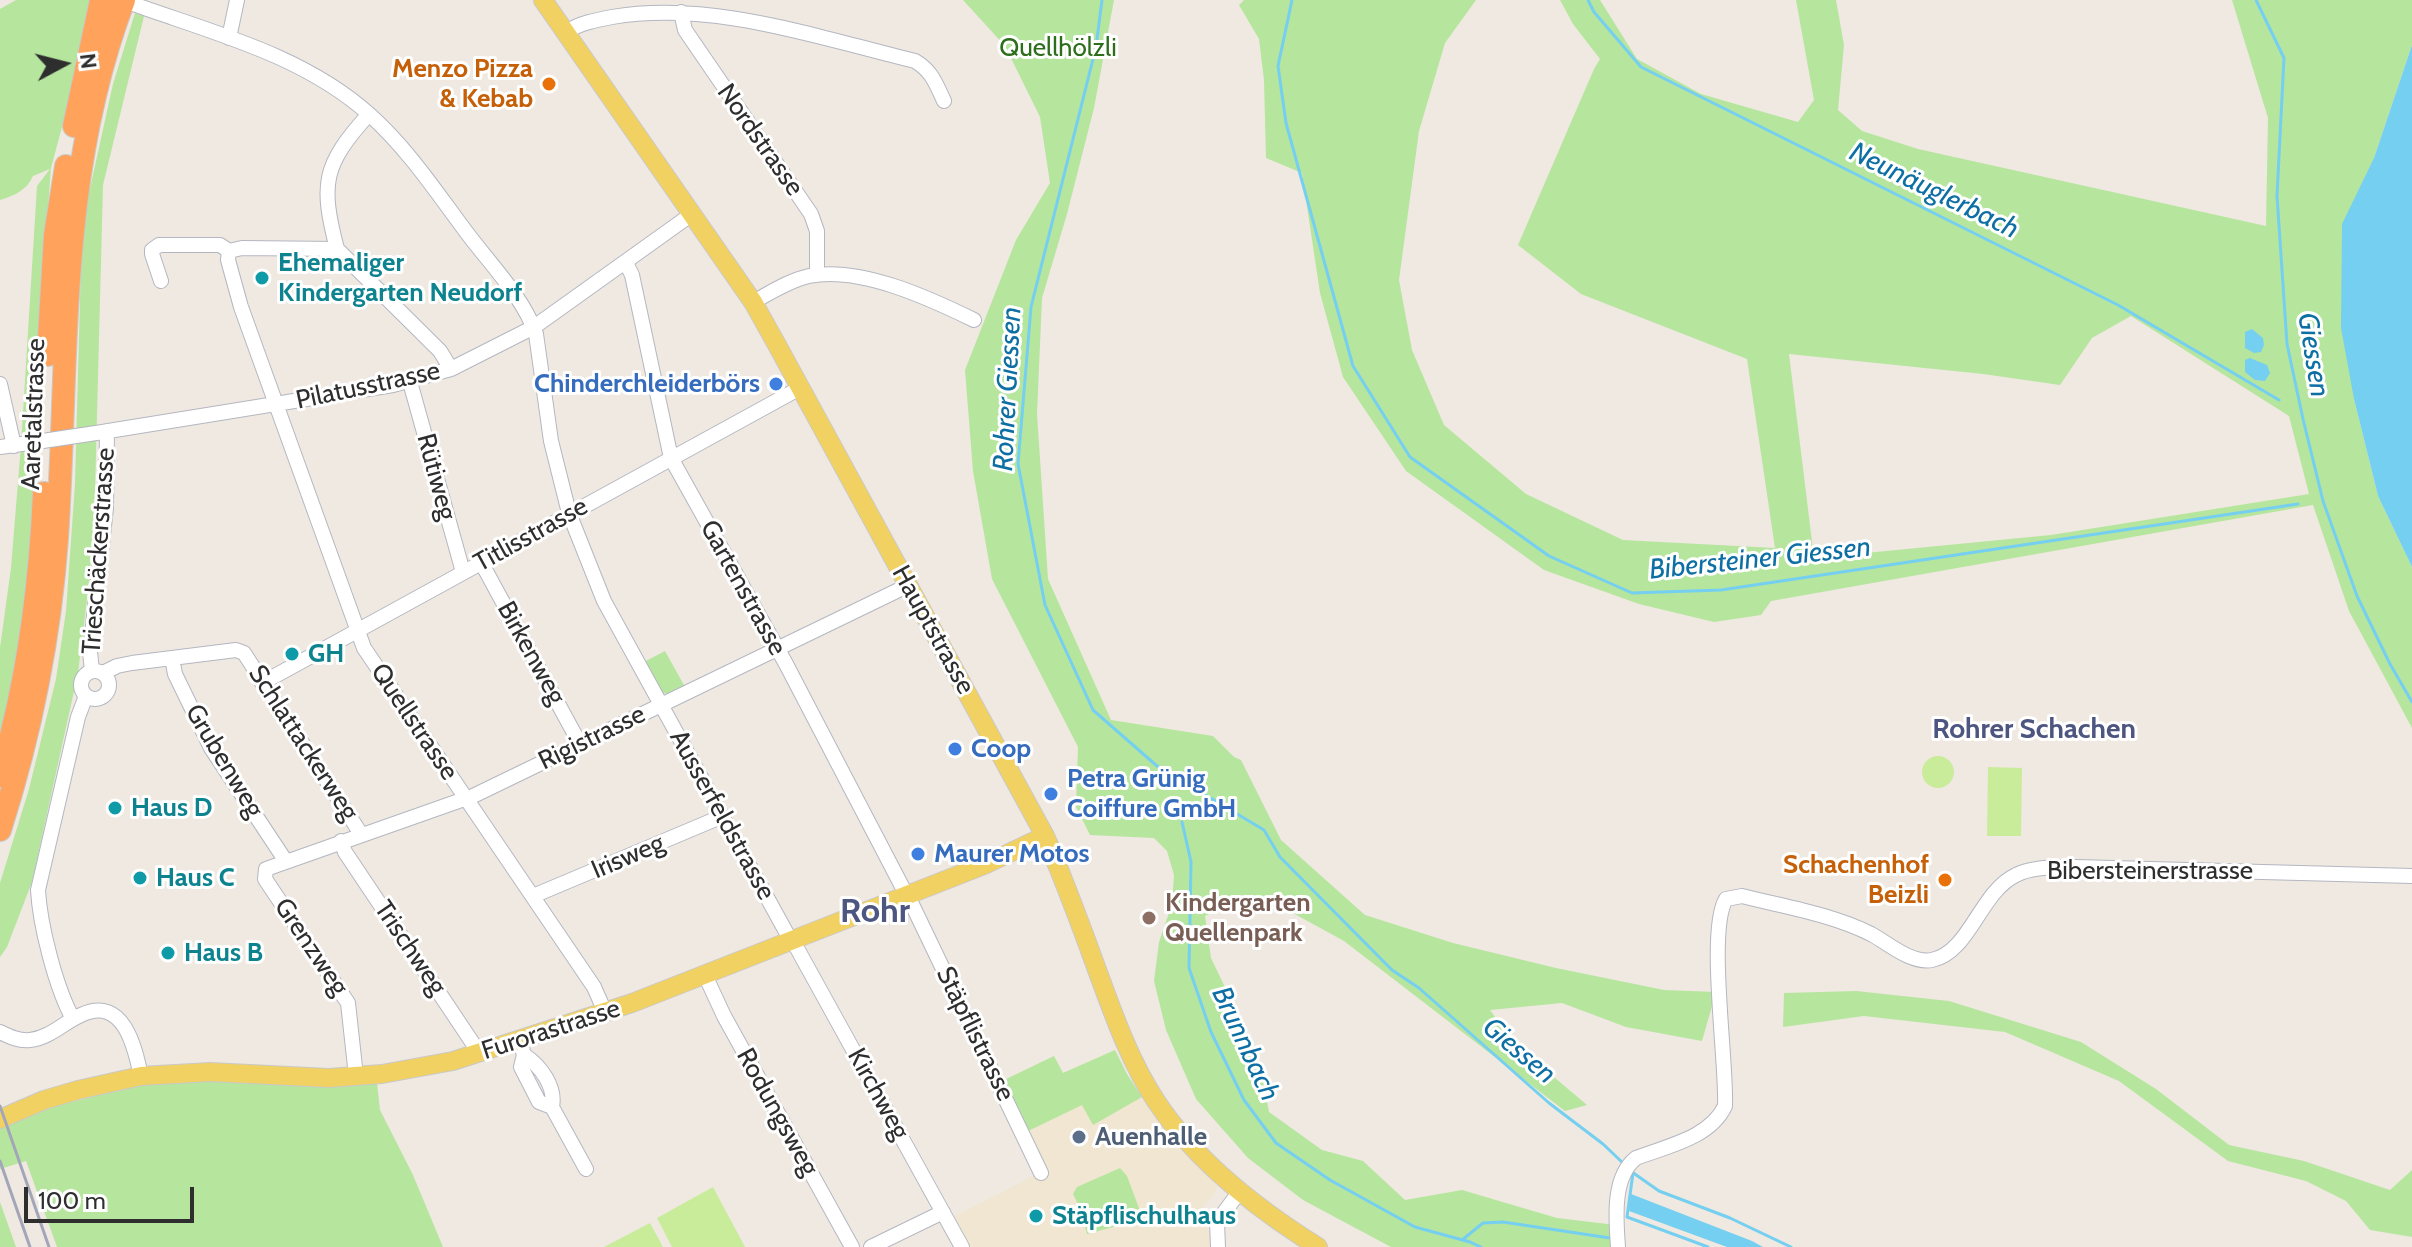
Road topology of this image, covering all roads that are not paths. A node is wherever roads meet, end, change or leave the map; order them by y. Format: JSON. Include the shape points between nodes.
{"nodes":[{"id":1,"x":101,"y":0,"type":"edge"},
{"id":2,"x":237,"y":0,"type":"edge"},
{"id":3,"x":543,"y":0,"type":"edge"},
{"id":4,"x":123,"y":1,"type":"edge"},
{"id":5,"x":681,"y":12,"type":"junction"},
{"id":6,"x":566,"y":32,"type":"junction"},
{"id":7,"x":229,"y":38,"type":"junction"},
{"id":8,"x":944,"y":101,"type":"dead end"},
{"id":9,"x":369,"y":114,"type":"junction"},
{"id":10,"x":74,"y":126,"type":"junction"},
{"id":11,"x":692,"y":214,"type":"junction"},
{"id":12,"x":337,"y":249,"type":"junction"},
{"id":13,"x":229,"y":251,"type":"junction"},
{"id":14,"x":626,"y":263,"type":"junction"},
{"id":15,"x":817,"y":275,"type":"junction"},
{"id":16,"x":161,"y":281,"type":"dead end"},
{"id":17,"x":753,"y":302,"type":"junction"},
{"id":18,"x":974,"y":320,"type":"dead end"},
{"id":19,"x":534,"y":327,"type":"junction"},
{"id":20,"x":451,"y":369,"type":"junction"},
{"id":21,"x":410,"y":382,"type":"junction"},
{"id":22,"x":0,"y":384,"type":"edge"},
{"id":23,"x":800,"y":388,"type":"junction"},
{"id":24,"x":277,"y":405,"type":"junction"},
{"id":25,"x":102,"y":432,"type":"junction"},
{"id":26,"x":12,"y":446,"type":"edge"},
{"id":27,"x":671,"y":458,"type":"junction"},
{"id":28,"x":569,"y":513,"type":"junction"},
{"id":29,"x":481,"y":562,"type":"junction"},
{"id":30,"x":463,"y":572,"type":"junction"},
{"id":31,"x":909,"y":585,"type":"junction"},
{"id":32,"x":357,"y":630,"type":"junction"},
{"id":33,"x":778,"y":649,"type":"junction"},
{"id":34,"x":172,"y":658,"type":"junction"},
{"id":35,"x":97,"y":672,"type":"junction"},
{"id":36,"x":262,"y":683,"type":"junction"},
{"id":37,"x":86,"y":696,"type":"junction"},
{"id":38,"x":660,"y":706,"type":"junction"},
{"id":39,"x":580,"y":744,"type":"junction"},
{"id":40,"x":0,"y":776,"type":"edge"},
{"id":41,"x":466,"y":798,"type":"junction"},
{"id":42,"x":723,"y":816,"type":"junction"},
{"id":43,"x":0,"y":830,"type":"edge"},
{"id":44,"x":361,"y":834,"type":"junction"},
{"id":45,"x":1045,"y":836,"type":"junction"},
{"id":46,"x":341,"y":841,"type":"junction"},
{"id":47,"x":285,"y":860,"type":"junction"},
{"id":48,"x":266,"y":869,"type":"joint"},
{"id":49,"x":2412,"y":876,"type":"edge"},
{"id":50,"x":533,"y":896,"type":"junction"},
{"id":51,"x":908,"y":896,"type":"junction"},
{"id":52,"x":792,"y":941,"type":"junction"},
{"id":53,"x":705,"y":975,"type":"junction"},
{"id":54,"x":605,"y":1012,"type":"junction"},
{"id":55,"x":73,"y":1019,"type":"junction"},
{"id":56,"x":0,"y":1032,"type":"edge"},
{"id":57,"x":522,"y":1048,"type":"junction"},
{"id":58,"x":480,"y":1054,"type":"junction"},
{"id":59,"x":141,"y":1076,"type":"junction"},
{"id":60,"x":356,"y":1076,"type":"junction"},
{"id":61,"x":0,"y":1119,"type":"edge"},
{"id":62,"x":586,"y":1169,"type":"dead end"},
{"id":63,"x":1041,"y":1173,"type":"dead end"},
{"id":64,"x":1240,"y":1191,"type":"junction"},
{"id":65,"x":943,"y":1212,"type":"junction"},
{"id":66,"x":852,"y":1247,"type":"edge"},
{"id":67,"x":871,"y":1247,"type":"edge"},
{"id":68,"x":962,"y":1247,"type":"edge"},
{"id":69,"x":1218,"y":1247,"type":"edge"},
{"id":70,"x":1318,"y":1247,"type":"edge"},
{"id":71,"x":1618,"y":1247,"type":"edge"}],
"edges":[{"from":1,"to":10,"type":"highway"},
{"from":2,"to":7,"type":"street"},
{"from":3,"to":6,"type":"main road","name":"Hauptstrasse"},
{"from":4,"to":7,"type":"street"},
{"from":4,"to":10,"type":"highway","name":"Aaretalstrasse"},
{"from":4,"to":43,"type":"highway","name":"Aaretalstrasse","via":[[78,183],[67,283],[53,581],[38,682]]},
{"from":5,"to":6,"type":"street","via":[[637,13],[587,22]]},
{"from":5,"to":8,"type":"street","via":[[915,61],[928,68]]},
{"from":5,"to":15,"type":"street","name":"Nordstrasse","via":[[685,30],[811,214],[817,231]]},
{"from":6,"to":11,"type":"main road","name":"Hauptstrasse"},
{"from":7,"to":9,"type":"street","via":[[313,74]]},
{"from":9,"to":12,"type":"street","via":[[343,143],[330,168],[326,198]]},
{"from":9,"to":19,"type":"street","via":[[425,177]]},
{"from":10,"to":40,"type":"highway","name":"Aaretalstrasse","via":[[52,275],[37,591],[22,687]]},
{"from":11,"to":14,"type":"street","name":"Pilatusstrasse"},
{"from":11,"to":17,"type":"main road","name":"Hauptstrasse"},
{"from":12,"to":13,"type":"street"},
{"from":12,"to":20,"type":"street","via":[[440,351]]},
{"from":13,"to":16,"type":"street","via":[[220,245],[159,245],[152,254]]},
{"from":13,"to":24,"type":"street","name":"Quellstrasse","via":[[241,307]]},
{"from":14,"to":19,"type":"street","name":"Pilatusstrasse"},
{"from":14,"to":27,"type":"street","name":"Gartenstrasse"},
{"from":15,"to":17,"type":"street"},
{"from":15,"to":18,"type":"street","via":[[881,282]]},
{"from":17,"to":23,"type":"main road","name":"Hauptstrasse"},
{"from":19,"to":20,"type":"street","name":"Pilatusstrasse"},
{"from":19,"to":28,"type":"street","name":"Ausserfeldstrasse","via":[[551,441]]},
{"from":20,"to":21,"type":"street","name":"Pilatusstrasse"},
{"from":21,"to":24,"type":"street","name":"Pilatusstrasse"},
{"from":21,"to":30,"type":"street","name":"Rütiweg"},
{"from":22,"to":26,"type":"street"},
{"from":23,"to":27,"type":"street","name":"Titlisstrasse"},
{"from":23,"to":31,"type":"main road","name":"Hauptstrasse"},
{"from":24,"to":25,"type":"street","name":"Pilatusstrasse"},
{"from":24,"to":32,"type":"street","name":"Quellstrasse"},
{"from":25,"to":26,"type":"street","name":"Pilatusstrasse","bridge":true},
{"from":25,"to":35,"type":"street","name":"Trieschäckerstrasse","via":[[106,508],[90,652]]},
{"from":27,"to":28,"type":"street","name":"Titlisstrasse"},
{"from":27,"to":33,"type":"street","name":"Gartenstrasse"},
{"from":28,"to":29,"type":"street","name":"Titlisstrasse"},
{"from":28,"to":38,"type":"street","name":"Ausserfeldstrasse","via":[[604,601]]},
{"from":29,"to":30,"type":"street","name":"Titlisstrasse"},
{"from":29,"to":39,"type":"street","name":"Birkenweg"},
{"from":30,"to":32,"type":"street","name":"Titlisstrasse"},
{"from":31,"to":33,"type":"street","name":"Rigistrasse"},
{"from":31,"to":45,"type":"main road","name":"Hauptstrasse"},
{"from":32,"to":36,"type":"street","name":"Titlisstrasse"},
{"from":32,"to":41,"type":"street","name":"Quellstrasse"},
{"from":33,"to":38,"type":"street","name":"Rigistrasse"},
{"from":33,"to":51,"type":"street","name":"Gartenstrasse"},
{"from":34,"to":35,"type":"street","name":"Schlattackerweg"},
{"from":34,"to":36,"type":"street","name":"Schlattackerweg","via":[[236,650],[251,661]]},
{"from":34,"to":47,"type":"street","name":"Grubenweg","via":[[211,748]]},
{"from":35,"to":37,"type":"street","name":"Trieschäckerstrasse","via":[[82,679]]},
{"from":35,"to":37,"type":"street","name":"Trieschäckerstrasse","via":[[109,683],[106,693],[94,699]]},
{"from":36,"to":44,"type":"street","name":"Schlattackerweg"},
{"from":37,"to":55,"type":"street","name":"Trieschäckerstrasse","via":[[38,890],[41,919]]},
{"from":38,"to":39,"type":"street","name":"Rigistrasse"},
{"from":38,"to":42,"type":"street","name":"Ausserfeldstrasse"},
{"from":39,"to":41,"type":"street","name":"Rigistrasse"},
{"from":41,"to":44,"type":"street","name":"Rigistrasse"},
{"from":41,"to":50,"type":"street","name":"Quellstrasse"},
{"from":42,"to":50,"type":"street","name":"Irisweg"},
{"from":42,"to":52,"type":"street","name":"Ausserfeldstrasse"},
{"from":44,"to":46,"type":"street","name":"Rigistrasse"},
{"from":45,"to":51,"type":"main road","name":"Furorastrasse"},
{"from":45,"to":64,"type":"main road","name":"Hauptstrasse","via":[[1144,1081],[1193,1147]]},
{"from":46,"to":47,"type":"street","name":"Rigistrasse"},
{"from":46,"to":58,"type":"street","name":"Trischweg"},
{"from":47,"to":48,"type":"street","name":"Rigistrasse"},
{"from":48,"to":60,"type":"street","name":"Grenzweg","via":[[265,879],[348,1003]]},
{"from":49,"to":71,"type":"street","name":"Bibersteinerstrasse","via":[[2036,870],[2001,885],[1956,946],[1929,961],[1838,920],[1733,896],[1726,899],[1719,943],[1725,1106],[1701,1133],[1636,1158],[1627,1168],[1618,1202]]},
{"from":50,"to":54,"type":"street","name":"Quellstrasse"},
{"from":51,"to":52,"type":"main road","name":"Furorastrasse"},
{"from":51,"to":63,"type":"street","name":"Stäpflistrasse"},
{"from":52,"to":53,"type":"main road","name":"Furorastrasse"},
{"from":52,"to":65,"type":"street","name":"Kirchweg"},
{"from":53,"to":54,"type":"main road","name":"Furorastrasse"},
{"from":53,"to":66,"type":"street","name":"Rodungsweg"},
{"from":54,"to":57,"type":"main road","name":"Furorastrasse"},
{"from":55,"to":56,"type":"street","via":[[33,1040]]},
{"from":55,"to":59,"type":"street","via":[[103,1012],[124,1023]]},
{"from":57,"to":58,"type":"main road","name":"Furorastrasse"},
{"from":57,"to":62,"type":"street","via":[[521,1067],[539,1102],[552,1107]]},
{"from":58,"to":60,"type":"main road","name":"Furorastrasse","via":[[426,1068]]},
{"from":59,"to":60,"type":"main road","name":"Furorastrasse"},
{"from":59,"to":61,"type":"main road","name":"Furorastrasse","via":[[78,1090]]},
{"from":64,"to":69,"type":"street","via":[[1217,1222]]},
{"from":64,"to":70,"type":"main road","name":"Hauptstrasse"},
{"from":65,"to":67,"type":"street"},
{"from":65,"to":68,"type":"street","name":"Kirchweg"}]}
